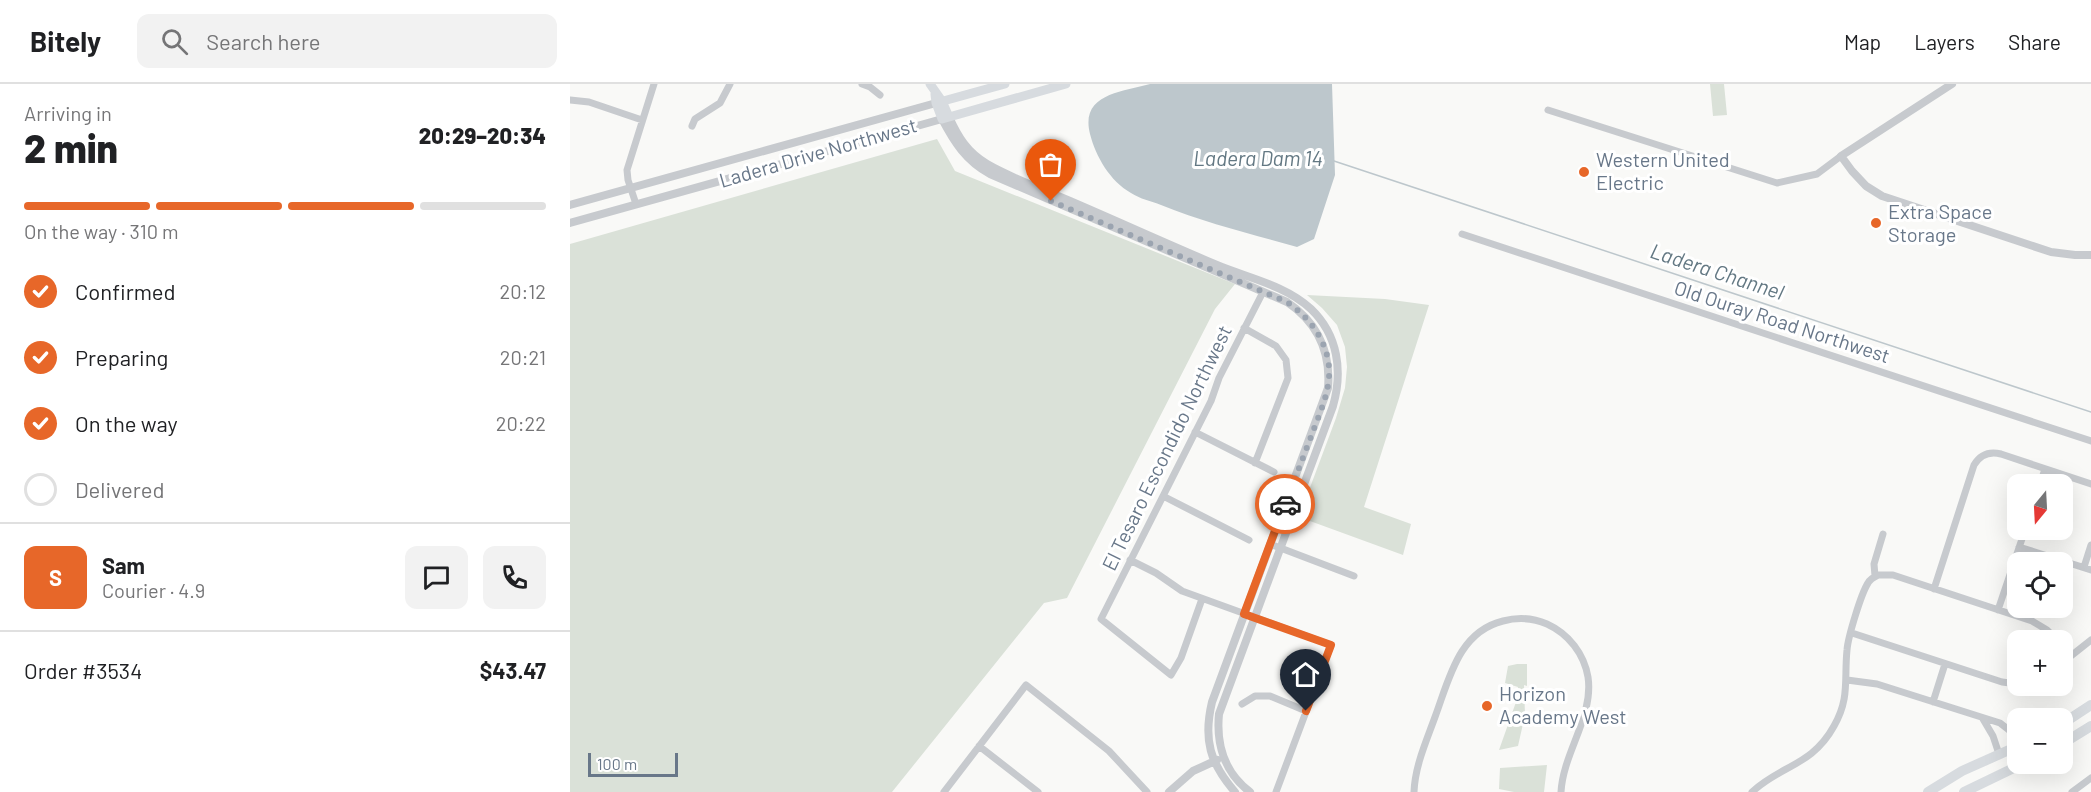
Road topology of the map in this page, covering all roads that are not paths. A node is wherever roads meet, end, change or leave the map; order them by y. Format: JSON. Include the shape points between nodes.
{"nodes":[{"id":1,"x":654,"y":84,"type":"edge"},
{"id":2,"x":730,"y":84,"type":"edge"},
{"id":3,"x":862,"y":84,"type":"edge"},
{"id":4,"x":930,"y":84,"type":"edge"},
{"id":5,"x":1005,"y":84,"type":"edge"},
{"id":6,"x":1065,"y":84,"type":"edge"},
{"id":7,"x":1952,"y":84,"type":"edge"},
{"id":8,"x":880,"y":95,"type":"dead end"},
{"id":9,"x":570,"y":100,"type":"edge"},
{"id":10,"x":938,"y":100,"type":"junction"},
{"id":11,"x":1548,"y":110,"type":"dead end"},
{"id":12,"x":945,"y":118,"type":"junction"},
{"id":13,"x":642,"y":120,"type":"junction"},
{"id":14,"x":692,"y":126,"type":"dead end"},
{"id":15,"x":1841,"y":156,"type":"junction"},
{"id":16,"x":631,"y":188,"type":"junction"},
{"id":17,"x":636,"y":204,"type":"junction"},
{"id":18,"x":570,"y":205,"type":"edge"},
{"id":19,"x":570,"y":223,"type":"edge"},
{"id":20,"x":1462,"y":234,"type":"dead end"},
{"id":21,"x":2091,"y":255,"type":"edge"},
{"id":22,"x":1263,"y":292,"type":"junction"},
{"id":23,"x":1244,"y":328,"type":"junction"},
{"id":24,"x":1195,"y":432,"type":"junction"},
{"id":25,"x":2091,"y":441,"type":"edge"},
{"id":26,"x":1256,"y":463,"type":"junction"},
{"id":27,"x":2045,"y":469,"type":"junction"},
{"id":28,"x":1274,"y":472,"type":"dead end"},
{"id":29,"x":2043,"y":474,"type":"edge"},
{"id":30,"x":2091,"y":484,"type":"edge"},
{"id":31,"x":1163,"y":496,"type":"junction"},
{"id":32,"x":1883,"y":534,"type":"dead end"},
{"id":33,"x":1250,"y":540,"type":"dead end"},
{"id":34,"x":2021,"y":540,"type":"edge"},
{"id":35,"x":1270,"y":544,"type":"junction"},
{"id":36,"x":2091,"y":545,"type":"edge"},
{"id":37,"x":2019,"y":547,"type":"junction"},
{"id":38,"x":1280,"y":548,"type":"junction"},
{"id":39,"x":1130,"y":560,"type":"junction"},
{"id":40,"x":2087,"y":568,"type":"edge"},
{"id":41,"x":1354,"y":576,"type":"dead end"},
{"id":42,"x":1875,"y":576,"type":"junction"},
{"id":43,"x":1934,"y":589,"type":"junction"},
{"id":44,"x":1202,"y":599,"type":"junction"},
{"id":45,"x":1998,"y":610,"type":"junction"},
{"id":46,"x":1244,"y":614,"type":"junction"},
{"id":47,"x":1254,"y":617,"type":"junction"},
{"id":48,"x":2047,"y":630,"type":"edge"},
{"id":49,"x":1852,"y":633,"type":"junction"},
{"id":50,"x":2091,"y":640,"type":"edge"},
{"id":51,"x":2073,"y":654,"type":"edge"},
{"id":52,"x":1945,"y":664,"type":"junction"},
{"id":53,"x":1847,"y":680,"type":"junction"},
{"id":54,"x":2007,"y":683,"type":"edge"},
{"id":55,"x":1933,"y":702,"type":"junction"},
{"id":56,"x":1242,"y":704,"type":"dead end"},
{"id":57,"x":2091,"y":705,"type":"edge"},
{"id":58,"x":1306,"y":711,"type":"junction"},
{"id":59,"x":2073,"y":717,"type":"edge"},
{"id":60,"x":1983,"y":719,"type":"junction"},
{"id":61,"x":2091,"y":726,"type":"edge"},
{"id":62,"x":2007,"y":728,"type":"edge"},
{"id":63,"x":2073,"y":737,"type":"edge"},
{"id":64,"x":979,"y":746,"type":"junction"},
{"id":65,"x":2007,"y":750,"type":"edge"},
{"id":66,"x":1999,"y":754,"type":"junction"},
{"id":67,"x":1223,"y":758,"type":"junction"},
{"id":68,"x":1214,"y":762,"type":"junction"},
{"id":69,"x":2007,"y":771,"type":"edge"},
{"id":70,"x":2091,"y":778,"type":"edge"},
{"id":71,"x":1947,"y":780,"type":"junction"},
{"id":72,"x":944,"y":792,"type":"edge"},
{"id":73,"x":1038,"y":792,"type":"edge"},
{"id":74,"x":1147,"y":792,"type":"edge"},
{"id":75,"x":1169,"y":792,"type":"edge"},
{"id":76,"x":1235,"y":792,"type":"edge"},
{"id":77,"x":1250,"y":792,"type":"edge"},
{"id":78,"x":1276,"y":792,"type":"edge"},
{"id":79,"x":1414,"y":792,"type":"edge"},
{"id":80,"x":1561,"y":792,"type":"edge"},
{"id":81,"x":1752,"y":792,"type":"edge"},
{"id":82,"x":1928,"y":792,"type":"edge"},
{"id":83,"x":1936,"y":792,"type":"edge"},
{"id":84,"x":1964,"y":792,"type":"edge"},
{"id":85,"x":2072,"y":792,"type":"edge"}],
"edges":[{"from":1,"to":13,"type":"street"},
{"from":2,"to":14,"type":"street","via":[[720,103],[695,119]]},
{"from":3,"to":8,"type":"street"},
{"from":4,"to":10,"type":"main road"},
{"from":5,"to":10,"type":"main road","name":"Ladera Drive Northwest"},
{"from":6,"to":12,"type":"main road","name":"Ladera Drive Northwest"},
{"from":7,"to":15,"type":"street"},
{"from":9,"to":13,"type":"street","via":[[589,102]]},
{"from":10,"to":12,"type":"main road"},
{"from":10,"to":16,"type":"street","name":"Ladera Drive Northwest"},
{"from":11,"to":15,"type":"street","via":[[1777,183],[1817,174]]},
{"from":12,"to":17,"type":"street","name":"Ladera Drive Northwest"},
{"from":12,"to":22,"type":"street","via":[[961,151],[990,174]]},
{"from":12,"to":38,"type":"street","via":[[967,149],[987,164],[1290,294],[1321,320],[1337,356],[1338,384]]},
{"from":13,"to":16,"type":"street","via":[[627,170]]},
{"from":15,"to":21,"type":"street","via":[[1866,186],[1882,196],[2051,252]]},
{"from":16,"to":17,"type":"street"},
{"from":16,"to":18,"type":"street","name":"Ladera Drive Northwest"},
{"from":17,"to":19,"type":"street","name":"Ladera Drive Northwest"},
{"from":20,"to":25,"type":"street","name":"Old Ouray Road Northwest"},
{"from":22,"to":23,"type":"street","name":"El Tesaro Escondido Northwest"},
{"from":22,"to":35,"type":"street","via":[[1287,302],[1312,324],[1324,347],[1329,373],[1324,400]]},
{"from":23,"to":24,"type":"street","name":"El Tesaro Escondido Northwest"},
{"from":23,"to":26,"type":"street","via":[[1276,346],[1286,360],[1288,378]]},
{"from":24,"to":26,"type":"street"},
{"from":24,"to":31,"type":"street","name":"El Tesaro Escondido Northwest"},
{"from":26,"to":28,"type":"street"},
{"from":27,"to":29,"type":"street"},
{"from":27,"to":30,"type":"street"},
{"from":27,"to":43,"type":"street","via":[[1997,453],[1983,456],[1974,465]]},
{"from":31,"to":33,"type":"street"},
{"from":31,"to":39,"type":"street","name":"El Tesaro Escondido Northwest"},
{"from":32,"to":42,"type":"street","via":[[1874,564]]},
{"from":34,"to":37,"type":"street"},
{"from":35,"to":38,"type":"street"},
{"from":35,"to":46,"type":"street"},
{"from":36,"to":40,"type":"street"},
{"from":37,"to":40,"type":"street"},
{"from":37,"to":45,"type":"street"},
{"from":38,"to":41,"type":"street"},
{"from":38,"to":47,"type":"street"},
{"from":39,"to":44,"type":"street"},
{"from":39,"to":44,"type":"street","name":"El Tesaro Escondido Northwest","via":[[1101,619],[1171,675]]},
{"from":42,"to":43,"type":"street","via":[[1890,574]]},
{"from":42,"to":49,"type":"street","via":[[1867,585]]},
{"from":43,"to":45,"type":"street"},
{"from":44,"to":46,"type":"street"},
{"from":45,"to":48,"type":"street"},
{"from":46,"to":47,"type":"street"},
{"from":46,"to":68,"type":"street","via":[[1210,711],[1208,738]]},
{"from":47,"to":58,"type":"street","via":[[1331,645]]},
{"from":47,"to":67,"type":"street","via":[[1219,714]]},
{"from":49,"to":52,"type":"street"},
{"from":49,"to":53,"type":"street","via":[[1847,650]]},
{"from":50,"to":51,"type":"street"},
{"from":52,"to":54,"type":"street"},
{"from":52,"to":55,"type":"street"},
{"from":53,"to":55,"type":"street","via":[[1876,684]]},
{"from":53,"to":81,"type":"street","via":[[1842,709],[1823,742],[1806,759]]},
{"from":55,"to":60,"type":"street"},
{"from":56,"to":58,"type":"street","via":[[1255,696],[1270,696]]},
{"from":57,"to":59,"type":"main road"},
{"from":58,"to":78,"type":"street"},
{"from":60,"to":62,"type":"street"},
{"from":60,"to":66,"type":"street"},
{"from":61,"to":63,"type":"main road"},
{"from":64,"to":72,"type":"street"},
{"from":64,"to":73,"type":"street"},
{"from":64,"to":74,"type":"street","via":[[1026,685],[1109,751]]},
{"from":65,"to":66,"type":"main road"},
{"from":66,"to":71,"type":"main road"},
{"from":67,"to":68,"type":"street"},
{"from":67,"to":77,"type":"street","via":[[1237,781]]},
{"from":68,"to":75,"type":"street","via":[[1193,771]]},
{"from":68,"to":76,"type":"street"},
{"from":69,"to":84,"type":"main road"},
{"from":70,"to":85,"type":"street"},
{"from":71,"to":82,"type":"main road"},
{"from":71,"to":83,"type":"main road"},
{"from":79,"to":80,"type":"street","via":[[1420,759],[1455,664],[1467,644],[1484,628],[1521,618],[1544,623],[1564,634],[1583,659],[1588,682],[1586,705]]}]}
